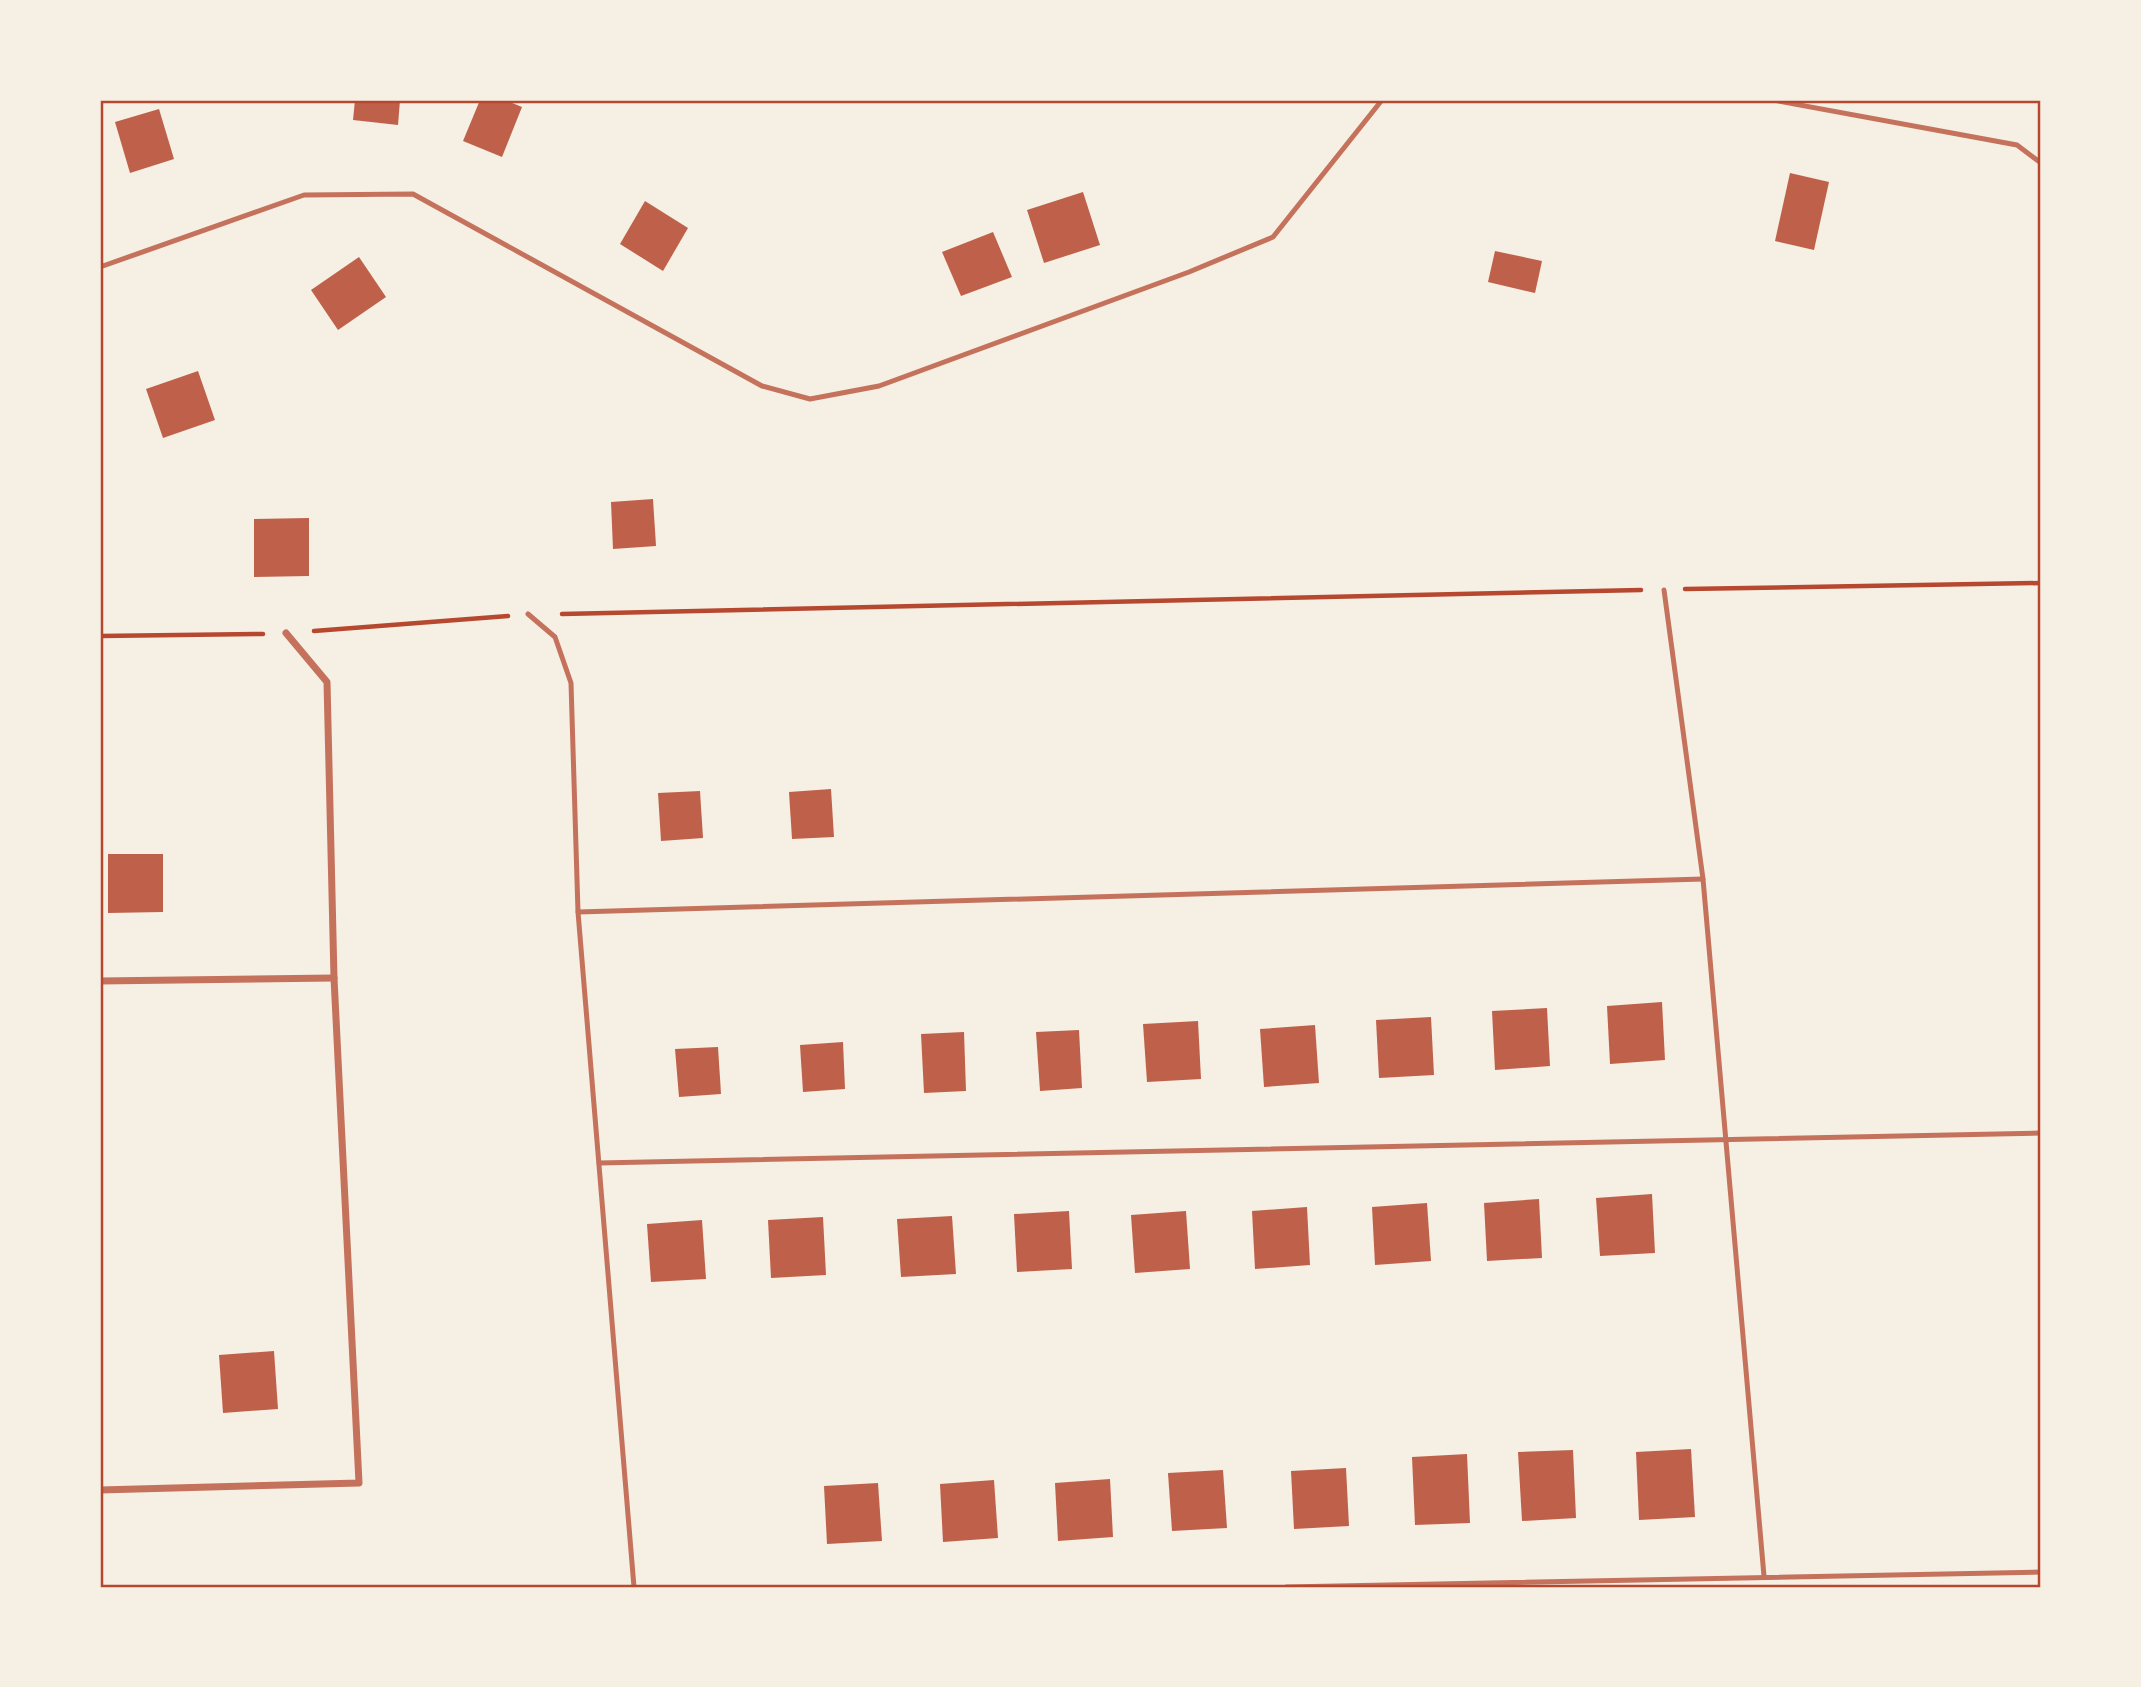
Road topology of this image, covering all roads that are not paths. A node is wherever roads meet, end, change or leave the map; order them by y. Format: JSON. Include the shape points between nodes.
{"nodes":[{"id":1,"x":1382,"y":100,"type":"edge"},
{"id":2,"x":1773,"y":100,"type":"edge"},
{"id":3,"x":2041,"y":163,"type":"edge"},
{"id":4,"x":100,"y":267,"type":"edge"},
{"id":5,"x":1664,"y":590,"type":"road end"},
{"id":6,"x":528,"y":614,"type":"road end"},
{"id":7,"x":286,"y":633,"type":"road end"},
{"id":8,"x":1703,"y":879,"type":"junction"},
{"id":9,"x":578,"y":912,"type":"junction"},
{"id":10,"x":334,"y":978,"type":"junction"},
{"id":11,"x":100,"y":981,"type":"edge"},
{"id":12,"x":2041,"y":1133,"type":"edge"},
{"id":13,"x":1726,"y":1139,"type":"junction"},
{"id":14,"x":599,"y":1163,"type":"junction"},
{"id":15,"x":100,"y":1490,"type":"edge"},
{"id":16,"x":2041,"y":1572,"type":"edge"},
{"id":17,"x":1764,"y":1576,"type":"junction"},
{"id":18,"x":634,"y":1587,"type":"edge"},
{"id":19,"x":1286,"y":1587,"type":"edge"}],
"edges":[{"from":1,"to":4,"type":"lane","via":[[1273,237],[879,386],[810,399],[762,386],[413,194],[304,195]]},
{"from":2,"to":3,"type":"lane","via":[[2017,145]]},
{"from":5,"to":8,"type":"lane"},
{"from":6,"to":9,"type":"lane","via":[[555,637],[571,683]]},
{"from":7,"to":10,"type":"street","via":[[327,682]]},
{"from":8,"to":9,"type":"lane"},
{"from":8,"to":13,"type":"lane"},
{"from":9,"to":14,"type":"lane"},
{"from":10,"to":11,"type":"street"},
{"from":10,"to":15,"type":"street","via":[[359,1483]]},
{"from":12,"to":13,"type":"lane"},
{"from":13,"to":14,"type":"lane"},
{"from":13,"to":17,"type":"lane"},
{"from":14,"to":18,"type":"lane"},
{"from":16,"to":17,"type":"lane"},
{"from":17,"to":19,"type":"lane"}]}
